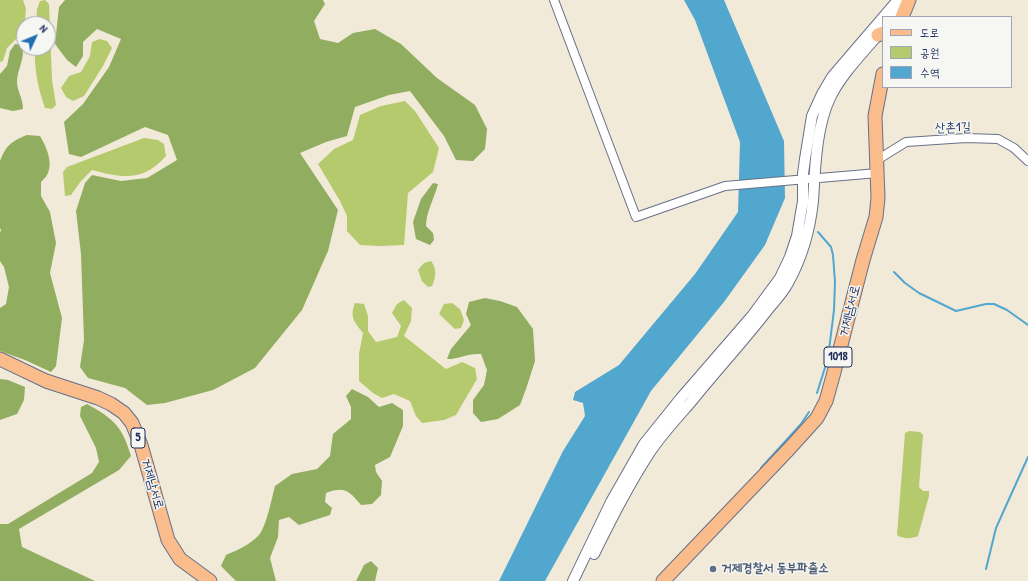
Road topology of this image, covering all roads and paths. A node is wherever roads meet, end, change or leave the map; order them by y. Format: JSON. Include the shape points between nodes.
{"nodes":[{"id":1,"x":554,"y":0,"type":"edge"},
{"id":2,"x":904,"y":6,"type":"edge"},
{"id":3,"x":894,"y":16,"type":"edge"},
{"id":4,"x":894,"y":16,"type":"edge"},
{"id":5,"x":882,"y":27,"type":"edge"},
{"id":6,"x":881,"y":32,"type":"edge"},
{"id":7,"x":882,"y":79,"type":"edge"},
{"id":8,"x":877,"y":160,"type":"junction"},
{"id":9,"x":1028,"y":161,"type":"edge"},
{"id":10,"x":878,"y":173,"type":"junction"},
{"id":11,"x":814,"y":179,"type":"junction"},
{"id":12,"x":798,"y":180,"type":"junction"},
{"id":13,"x":0,"y":359,"type":"edge"},
{"id":14,"x":210,"y":581,"type":"edge"},
{"id":15,"x":573,"y":581,"type":"edge"},
{"id":16,"x":580,"y":581,"type":"edge"},
{"id":17,"x":664,"y":581,"type":"edge"}],
"edges":[{"from":1,"to":12,"type":"street","via":[[636,217],[725,186]]},
{"from":2,"to":3,"type":"street"},
{"from":2,"to":4,"type":"street"},
{"from":5,"to":12,"type":"street","via":[[836,72],[822,94],[812,116],[803,168]]},
{"from":6,"to":11,"type":"street","via":[[844,76],[830,99],[823,118]]},
{"from":7,"to":8,"type":"main road","name":"거제남서로","number":"1018","via":[[875,116]]},
{"from":8,"to":9,"type":"street","name":"산촌1길","via":[[906,142],[966,138],[998,139],[1014,148]]},
{"from":8,"to":10,"type":"main road","name":"거제남서로","number":"1018"},
{"from":10,"to":11,"type":"street"},
{"from":10,"to":17,"type":"main road","name":"거제남서로","number":"1018","via":[[876,217],[826,401],[816,418],[794,444]]},
{"from":11,"to":12,"type":"street"},
{"from":11,"to":16,"type":"street","via":[[806,240],[788,284],[651,451],[617,509]]},
{"from":12,"to":15,"type":"street","via":[[803,201],[797,236],[780,278],[752,316],[644,444]]},
{"from":13,"to":14,"type":"main road","name":"거제남서로","number":"5","via":[[46,381],[98,398],[124,413],[132,423],[141,445],[168,540],[180,559]]}]}
